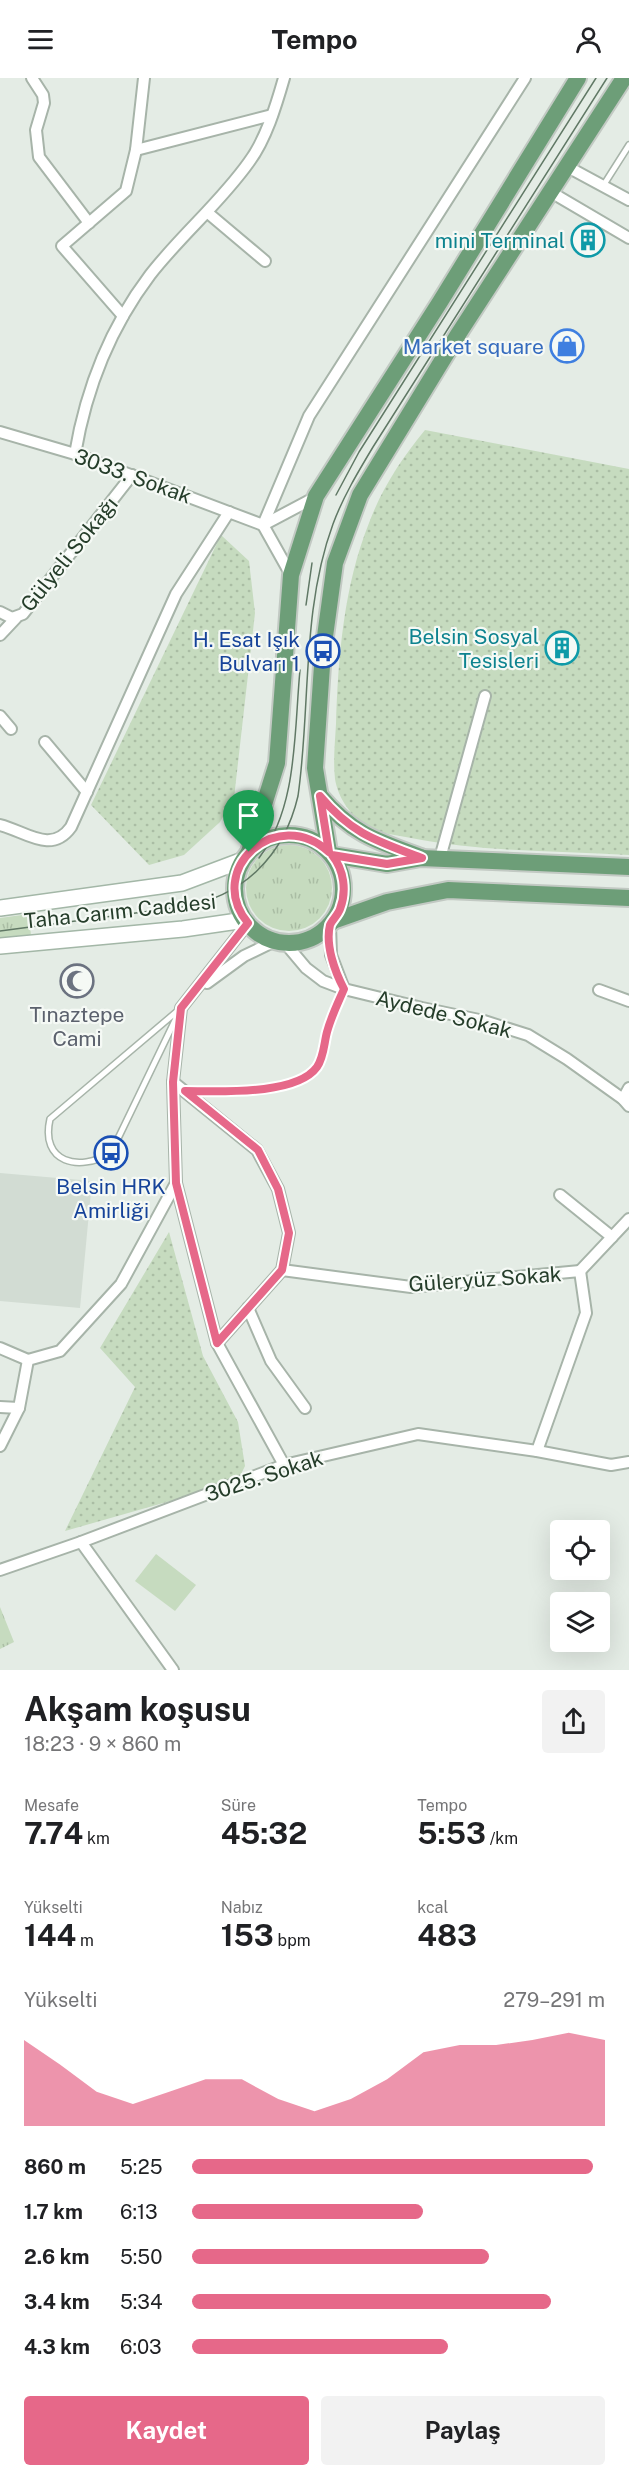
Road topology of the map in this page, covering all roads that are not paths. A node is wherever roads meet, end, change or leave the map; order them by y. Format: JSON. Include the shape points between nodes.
{"nodes":[{"id":1,"x":32,"y":78,"type":"edge"},
{"id":2,"x":144,"y":78,"type":"edge"},
{"id":3,"x":284,"y":78,"type":"edge"},
{"id":4,"x":525,"y":78,"type":"edge"},
{"id":5,"x":578,"y":78,"type":"edge"},
{"id":6,"x":624,"y":78,"type":"edge"},
{"id":7,"x":272,"y":115,"type":"junction"},
{"id":8,"x":629,"y":145,"type":"edge"},
{"id":9,"x":136,"y":150,"type":"junction"},
{"id":10,"x":566,"y":166,"type":"junction"},
{"id":11,"x":603,"y":186,"type":"junction"},
{"id":12,"x":549,"y":191,"type":"junction"},
{"id":13,"x":629,"y":200,"type":"edge"},
{"id":14,"x":208,"y":213,"type":"junction"},
{"id":15,"x":89,"y":223,"type":"junction"},
{"id":16,"x":629,"y":238,"type":"edge"},
{"id":17,"x":265,"y":261,"type":"dead end"},
{"id":18,"x":123,"y":316,"type":"junction"},
{"id":19,"x":0,"y":432,"type":"edge"},
{"id":20,"x":75,"y":454,"type":"junction"},
{"id":21,"x":132,"y":475,"type":"junction"},
{"id":22,"x":316,"y":496,"type":"junction"},
{"id":23,"x":229,"y":512,"type":"junction"},
{"id":24,"x":263,"y":525,"type":"junction"},
{"id":25,"x":291,"y":575,"type":"junction"},
{"id":26,"x":0,"y":612,"type":"edge"},
{"id":27,"x":16,"y":618,"type":"junction"},
{"id":28,"x":0,"y":635,"type":"edge"},
{"id":29,"x":485,"y":696,"type":"dead end"},
{"id":30,"x":0,"y":716,"type":"edge"},
{"id":31,"x":11,"y":729,"type":"dead end"},
{"id":32,"x":45,"y":742,"type":"dead end"},
{"id":33,"x":87,"y":792,"type":"junction"},
{"id":34,"x":320,"y":796,"type":"junction"},
{"id":35,"x":0,"y":825,"type":"edge"},
{"id":36,"x":331,"y":853,"type":"junction"},
{"id":37,"x":246,"y":856,"type":"junction"},
{"id":38,"x":422,"y":858,"type":"junction"},
{"id":39,"x":440,"y":858,"type":"junction"},
{"id":40,"x":629,"y":867,"type":"edge"},
{"id":41,"x":629,"y":898,"type":"edge"},
{"id":42,"x":0,"y":908,"type":"edge"},
{"id":43,"x":247,"y":922,"type":"junction"},
{"id":44,"x":332,"y":923,"type":"junction"},
{"id":45,"x":280,"y":942,"type":"junction"},
{"id":46,"x":0,"y":946,"type":"edge"},
{"id":47,"x":344,"y":989,"type":"junction"},
{"id":48,"x":599,"y":990,"type":"dead end"},
{"id":49,"x":629,"y":1001,"type":"edge"},
{"id":50,"x":181,"y":1008,"type":"junction"},
{"id":51,"x":173,"y":1082,"type":"junction"},
{"id":52,"x":629,"y":1088,"type":"edge"},
{"id":53,"x":185,"y":1091,"type":"junction"},
{"id":54,"x":626,"y":1102,"type":"edge"},
{"id":55,"x":176,"y":1183,"type":"junction"},
{"id":56,"x":560,"y":1195,"type":"dead end"},
{"id":57,"x":629,"y":1219,"type":"edge"},
{"id":58,"x":612,"y":1237,"type":"junction"},
{"id":59,"x":282,"y":1270,"type":"junction"},
{"id":60,"x":580,"y":1271,"type":"junction"},
{"id":61,"x":248,"y":1308,"type":"junction"},
{"id":62,"x":217,"y":1343,"type":"junction"},
{"id":63,"x":0,"y":1348,"type":"edge"},
{"id":64,"x":28,"y":1360,"type":"junction"},
{"id":65,"x":0,"y":1407,"type":"edge"},
{"id":66,"x":19,"y":1408,"type":"junction"},
{"id":67,"x":305,"y":1408,"type":"dead end"},
{"id":68,"x":0,"y":1446,"type":"edge"},
{"id":69,"x":537,"y":1451,"type":"junction"},
{"id":70,"x":629,"y":1462,"type":"edge"},
{"id":71,"x":284,"y":1465,"type":"junction"},
{"id":72,"x":81,"y":1542,"type":"junction"},
{"id":73,"x":0,"y":1569,"type":"edge"},
{"id":74,"x":173,"y":1670,"type":"edge"}],
"edges":[{"from":1,"to":15,"type":"street","via":[[44,103],[36,130],[39,157]]},
{"from":2,"to":9,"type":"street"},
{"from":3,"to":7,"type":"street"},
{"from":4,"to":24,"type":"street","via":[[309,416]]},
{"from":5,"to":22,"type":"main road"},
{"from":6,"to":10,"type":"main road"},
{"from":7,"to":9,"type":"street"},
{"from":7,"to":14,"type":"street","via":[[250,161]]},
{"from":8,"to":11,"type":"lane"},
{"from":9,"to":15,"type":"street","via":[[126,190]]},
{"from":10,"to":11,"type":"street"},
{"from":10,"to":12,"type":"main road"},
{"from":11,"to":13,"type":"street"},
{"from":12,"to":16,"type":"street"},
{"from":12,"to":34,"type":"main road","via":[[360,495],[335,563],[330,596],[315,768]]},
{"from":14,"to":17,"type":"street"},
{"from":14,"to":18,"type":"street","via":[[156,268]]},
{"from":15,"to":18,"type":"street","via":[[62,246]]},
{"from":18,"to":20,"type":"street","via":[[92,383]]},
{"from":19,"to":20,"type":"street","name":"3033. Sokak"},
{"from":20,"to":21,"type":"street","name":"3033. Sokak"},
{"from":21,"to":23,"type":"street","name":"3033. Sokak"},
{"from":21,"to":27,"type":"street","name":"Gülyeli Sokağı"},
{"from":22,"to":24,"type":"street"},
{"from":22,"to":25,"type":"main road"},
{"from":23,"to":24,"type":"street","name":"3033. Sokak"},
{"from":23,"to":33,"type":"street","via":[[176,594]]},
{"from":24,"to":25,"type":"street"},
{"from":25,"to":37,"type":"main road","via":[[277,763]]},
{"from":26,"to":27,"type":"street","name":"Gülyeli Sokağı"},
{"from":27,"to":28,"type":"street"},
{"from":29,"to":39,"type":"street"},
{"from":30,"to":31,"type":"street"},
{"from":32,"to":33,"type":"street"},
{"from":33,"to":35,"type":"street","via":[[71,827],[59,839],[43,841]]},
{"from":34,"to":36,"type":"main road"},
{"from":34,"to":38,"type":"main road","via":[[368,838]]},
{"from":36,"to":37,"type":"main road","via":[[313,840],[292,834],[264,840]]},
{"from":36,"to":38,"type":"main road","via":[[387,864]]},
{"from":36,"to":44,"type":"main road","via":[[340,868],[344,888]]},
{"from":37,"to":42,"type":"main road","name":"Taha Carım Caddesi","via":[[182,883]]},
{"from":37,"to":43,"type":"main road","via":[[238,869],[235,889],[239,909]]},
{"from":38,"to":39,"type":"main road"},
{"from":39,"to":40,"type":"main road"},
{"from":41,"to":44,"type":"main road","via":[[448,890],[387,902]]},
{"from":43,"to":45,"type":"main road","via":[[257,932]]},
{"from":43,"to":46,"type":"main road","name":"Taha Carım Caddesi"},
{"from":43,"to":50,"type":"street"},
{"from":44,"to":45,"type":"main road","via":[[305,941]]},
{"from":44,"to":47,"type":"street","via":[[331,955]]},
{"from":45,"to":47,"type":"street","name":"Aydede Sokak","via":[[314,975]]},
{"from":45,"to":50,"type":"street","via":[[230,965]]},
{"from":47,"to":53,"type":"lane","via":[[330,1021],[321,1060],[312,1073],[299,1081],[271,1088]]},
{"from":47,"to":54,"type":"street","name":"Aydede Sokak","via":[[528,1035]]},
{"from":48,"to":49,"type":"street"},
{"from":50,"to":50,"type":"lane","via":[[50,1119],[49,1139],[59,1156],[71,1163],[84,1164],[111,1154]]},
{"from":50,"to":51,"type":"street"},
{"from":51,"to":53,"type":"street"},
{"from":51,"to":55,"type":"street"},
{"from":52,"to":54,"type":"street"},
{"from":53,"to":59,"type":"street","via":[[258,1150],[278,1189],[289,1233]]},
{"from":55,"to":62,"type":"street"},
{"from":55,"to":64,"type":"street","via":[[121,1284],[60,1351]]},
{"from":56,"to":58,"type":"street"},
{"from":57,"to":58,"type":"street"},
{"from":58,"to":60,"type":"street"},
{"from":59,"to":60,"type":"street","name":"Güleryüz Sokak","via":[[411,1287]]},
{"from":59,"to":61,"type":"street"},
{"from":60,"to":69,"type":"street","via":[[586,1313]]},
{"from":61,"to":62,"type":"street"},
{"from":61,"to":67,"type":"street","via":[[271,1361]]},
{"from":62,"to":71,"type":"street"},
{"from":63,"to":64,"type":"street"},
{"from":64,"to":66,"type":"street"},
{"from":65,"to":66,"type":"street"},
{"from":66,"to":68,"type":"street"},
{"from":69,"to":70,"type":"street","name":"3025. Sokak","via":[[611,1465]]},
{"from":69,"to":71,"type":"street","name":"3025. Sokak","via":[[418,1434]]},
{"from":71,"to":72,"type":"street","name":"3025. Sokak"},
{"from":72,"to":73,"type":"street","name":"3025. Sokak"},
{"from":72,"to":74,"type":"street"}]}
